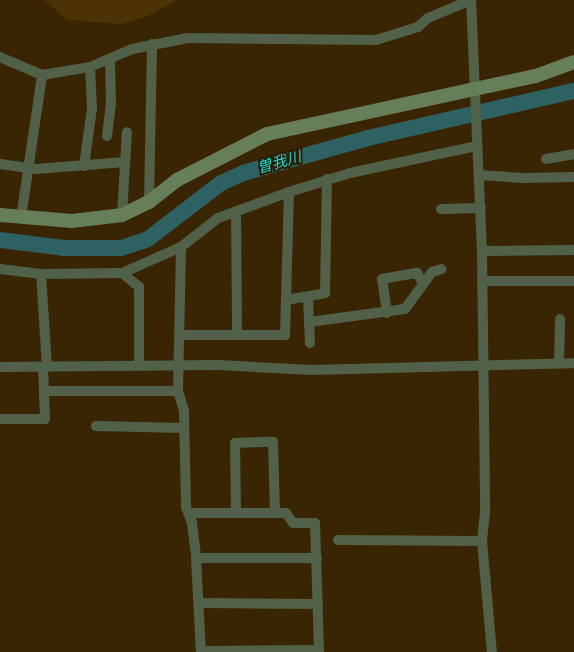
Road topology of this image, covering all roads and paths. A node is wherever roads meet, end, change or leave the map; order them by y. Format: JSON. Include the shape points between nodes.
{"nodes":[{"id":1,"x":471,"y":0,"type":"edge"},
{"id":2,"x":152,"y":44,"type":"junction"},
{"id":3,"x":0,"y":57,"type":"edge"},
{"id":4,"x":110,"y":59,"type":"junction"},
{"id":5,"x":574,"y":62,"type":"edge"},
{"id":6,"x":90,"y":67,"type":"junction"},
{"id":7,"x":42,"y":75,"type":"junction"},
{"id":8,"x":475,"y":92,"type":"junction"},
{"id":9,"x":127,"y":132,"type":"dead end"},
{"id":10,"x":107,"y":136,"type":"dead end"},
{"id":11,"x":477,"y":144,"type":"junction"},
{"id":12,"x":574,"y":154,"type":"edge"},
{"id":13,"x":546,"y":159,"type":"dead end"},
{"id":14,"x":125,"y":162,"type":"junction"},
{"id":15,"x":0,"y":164,"type":"edge"},
{"id":16,"x":84,"y":166,"type":"junction"},
{"id":17,"x":28,"y":168,"type":"junction"},
{"id":18,"x":479,"y":174,"type":"junction"},
{"id":19,"x":574,"y":177,"type":"edge"},
{"id":20,"x":327,"y":179,"type":"junction"},
{"id":21,"x":289,"y":192,"type":"junction"},
{"id":22,"x":149,"y":202,"type":"junction"},
{"id":23,"x":481,"y":208,"type":"junction"},
{"id":24,"x":441,"y":209,"type":"dead end"},
{"id":25,"x":236,"y":211,"type":"junction"},
{"id":26,"x":0,"y":215,"type":"edge"},
{"id":27,"x":122,"y":215,"type":"junction"},
{"id":28,"x":21,"y":218,"type":"junction"},
{"id":29,"x":181,"y":247,"type":"junction"},
{"id":30,"x":574,"y":250,"type":"edge"},
{"id":31,"x":482,"y":251,"type":"junction"},
{"id":32,"x":0,"y":269,"type":"edge"},
{"id":33,"x":442,"y":269,"type":"dead end"},
{"id":34,"x":122,"y":273,"type":"junction"},
{"id":35,"x":42,"y":274,"type":"junction"},
{"id":36,"x":482,"y":281,"type":"junction"},
{"id":37,"x":574,"y":281,"type":"edge"},
{"id":38,"x":423,"y":283,"type":"junction"},
{"id":39,"x":308,"y":298,"type":"junction"},
{"id":40,"x":286,"y":300,"type":"junction"},
{"id":41,"x":387,"y":313,"type":"junction"},
{"id":42,"x":560,"y":319,"type":"dead end"},
{"id":43,"x":308,"y":322,"type":"junction"},
{"id":44,"x":180,"y":335,"type":"junction"},
{"id":45,"x":237,"y":335,"type":"junction"},
{"id":46,"x":310,"y":343,"type":"dead end"},
{"id":47,"x":559,"y":363,"type":"junction"},
{"id":48,"x":574,"y":363,"type":"edge"},
{"id":49,"x":45,"y":366,"type":"junction"},
{"id":50,"x":139,"y":366,"type":"junction"},
{"id":51,"x":482,"y":366,"type":"junction"},
{"id":52,"x":0,"y":367,"type":"edge"},
{"id":53,"x":180,"y":367,"type":"junction"},
{"id":54,"x":44,"y":390,"type":"junction"},
{"id":55,"x":178,"y":390,"type":"junction"},
{"id":56,"x":0,"y":418,"type":"edge"},
{"id":57,"x":96,"y":426,"type":"dead end"},
{"id":58,"x":184,"y":428,"type":"junction"},
{"id":59,"x":275,"y":512,"type":"junction"},
{"id":60,"x":188,"y":513,"type":"junction"},
{"id":61,"x":236,"y":513,"type":"junction"},
{"id":62,"x":338,"y":540,"type":"dead end"},
{"id":63,"x":482,"y":541,"type":"junction"},
{"id":64,"x":196,"y":558,"type":"junction"},
{"id":65,"x":317,"y":558,"type":"junction"},
{"id":66,"x":200,"y":603,"type":"junction"},
{"id":67,"x":318,"y":604,"type":"junction"},
{"id":68,"x":201,"y":651,"type":"edge"},
{"id":69,"x":492,"y":652,"type":"edge"}],
"edges":[{"from":1,"to":2,"type":"street","via":[[428,18],[418,27],[376,40],[219,37]]},
{"from":1,"to":8,"type":"street"},
{"from":2,"to":4,"type":"street"},
{"from":2,"to":22,"type":"street"},
{"from":3,"to":7,"type":"street"},
{"from":4,"to":6,"type":"street"},
{"from":4,"to":10,"type":"street","via":[[111,104]]},
{"from":5,"to":8,"type":"street"},
{"from":6,"to":7,"type":"street"},
{"from":6,"to":16,"type":"street","via":[[92,108]]},
{"from":7,"to":17,"type":"street"},
{"from":8,"to":11,"type":"street"},
{"from":8,"to":22,"type":"street","via":[[267,134],[176,180]]},
{"from":9,"to":14,"type":"street"},
{"from":11,"to":18,"type":"street"},
{"from":11,"to":20,"type":"street"},
{"from":12,"to":13,"type":"street"},
{"from":14,"to":16,"type":"street"},
{"from":14,"to":27,"type":"street"},
{"from":15,"to":17,"type":"street"},
{"from":16,"to":17,"type":"street"},
{"from":17,"to":28,"type":"street"},
{"from":18,"to":19,"type":"street","via":[[524,178]]},
{"from":18,"to":23,"type":"street"},
{"from":20,"to":21,"type":"street"},
{"from":20,"to":39,"type":"street","via":[[325,293]]},
{"from":21,"to":25,"type":"street"},
{"from":21,"to":40,"type":"street"},
{"from":22,"to":27,"type":"street"},
{"from":23,"to":24,"type":"street"},
{"from":23,"to":31,"type":"street"},
{"from":25,"to":29,"type":"street","via":[[218,218]]},
{"from":25,"to":45,"type":"street"},
{"from":26,"to":28,"type":"street"},
{"from":27,"to":28,"type":"street","via":[[72,221]]},
{"from":29,"to":34,"type":"street"},
{"from":29,"to":44,"type":"street"},
{"from":30,"to":31,"type":"street"},
{"from":31,"to":36,"type":"street"},
{"from":32,"to":35,"type":"street"},
{"from":33,"to":38,"type":"street","via":[[432,272]]},
{"from":34,"to":35,"type":"street"},
{"from":34,"to":50,"type":"street","via":[[139,286]]},
{"from":35,"to":49,"type":"street"},
{"from":36,"to":37,"type":"street"},
{"from":36,"to":51,"type":"street"},
{"from":38,"to":41,"type":"street","via":[[406,309]]},
{"from":38,"to":41,"type":"street","via":[[417,273],[382,279]]},
{"from":39,"to":40,"type":"street"},
{"from":39,"to":43,"type":"street"},
{"from":40,"to":45,"type":"street","via":[[285,334]]},
{"from":41,"to":43,"type":"street"},
{"from":42,"to":47,"type":"street"},
{"from":43,"to":46,"type":"street"},
{"from":44,"to":45,"type":"street"},
{"from":44,"to":53,"type":"street"},
{"from":47,"to":48,"type":"street"},
{"from":47,"to":51,"type":"street"},
{"from":49,"to":50,"type":"street"},
{"from":49,"to":52,"type":"street"},
{"from":49,"to":54,"type":"street"},
{"from":50,"to":53,"type":"street"},
{"from":51,"to":53,"type":"street","via":[[312,370]]},
{"from":51,"to":63,"type":"street","via":[[485,512]]},
{"from":53,"to":55,"type":"street"},
{"from":54,"to":55,"type":"street"},
{"from":54,"to":56,"type":"street","via":[[45,419]]},
{"from":55,"to":58,"type":"street"},
{"from":57,"to":58,"type":"street"},
{"from":58,"to":60,"type":"street"},
{"from":59,"to":61,"type":"street"},
{"from":59,"to":61,"type":"street","via":[[273,442],[245,442],[235,443]]},
{"from":59,"to":65,"type":"street","via":[[286,513],[292,523],[315,523]]},
{"from":60,"to":61,"type":"street"},
{"from":60,"to":64,"type":"street"},
{"from":62,"to":63,"type":"street"},
{"from":63,"to":69,"type":"street"},
{"from":64,"to":65,"type":"street"},
{"from":64,"to":66,"type":"street"},
{"from":65,"to":67,"type":"street"},
{"from":66,"to":67,"type":"street"},
{"from":66,"to":68,"type":"street"},
{"from":67,"to":68,"type":"street","via":[[320,650]]}]}
